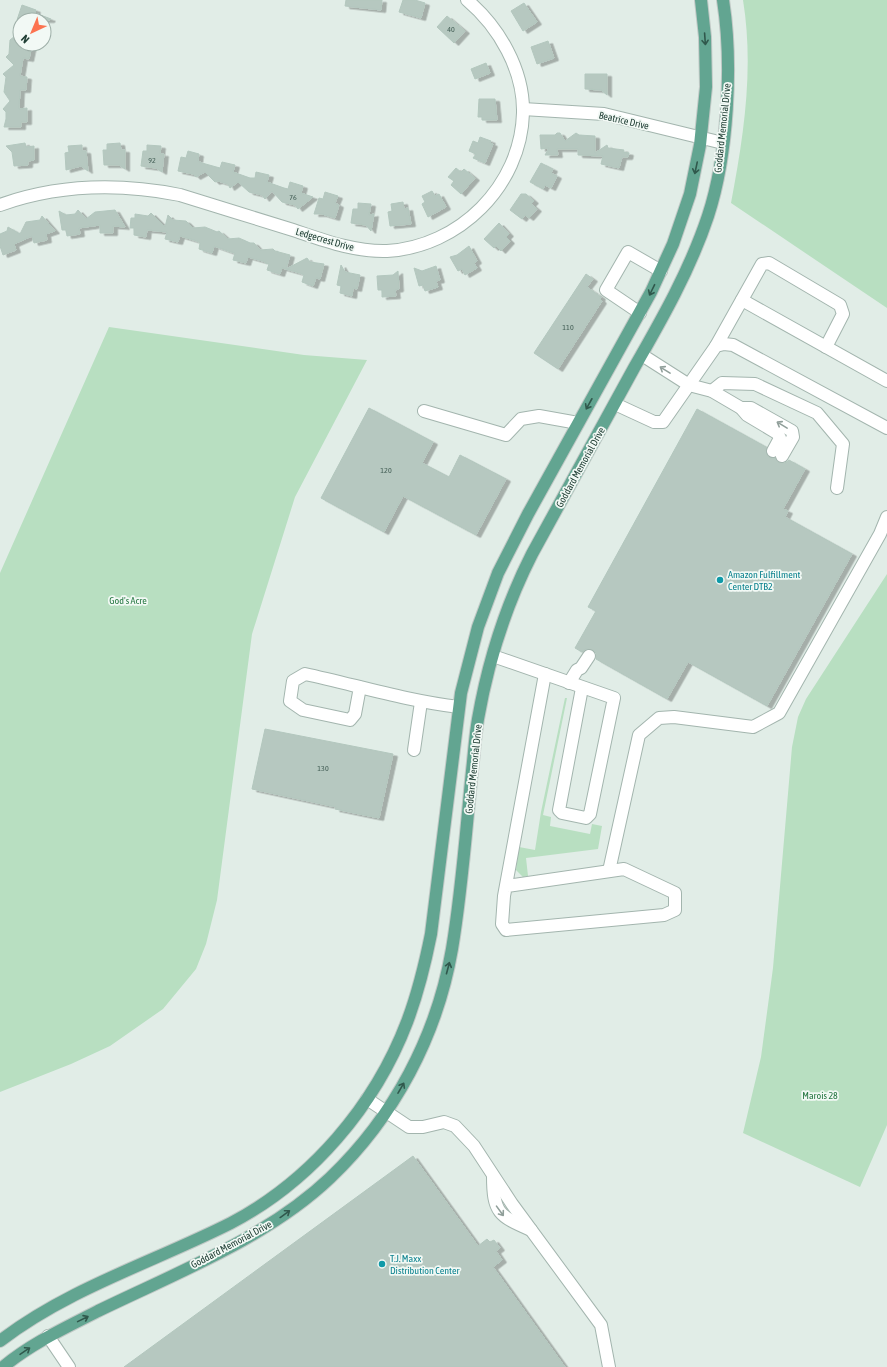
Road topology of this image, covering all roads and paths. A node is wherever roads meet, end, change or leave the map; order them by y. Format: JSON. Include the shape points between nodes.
{"nodes":[{"id":1,"x":467,"y":0,"type":"edge"},
{"id":2,"x":701,"y":0,"type":"edge"},
{"id":3,"x":724,"y":0,"type":"edge"},
{"id":4,"x":523,"y":109,"type":"junction"},
{"id":5,"x":701,"y":138,"type":"junction"},
{"id":6,"x":723,"y":143,"type":"junction"},
{"id":7,"x":0,"y":204,"type":"edge"},
{"id":8,"x":661,"y":271,"type":"junction"},
{"id":9,"x":742,"y":300,"type":"junction"},
{"id":10,"x":640,"y":313,"type":"junction"},
{"id":11,"x":716,"y":346,"type":"junction"},
{"id":12,"x":826,"y":347,"type":"junction"},
{"id":13,"x":642,"y":355,"type":"junction"},
{"id":14,"x":887,"y":381,"type":"edge"},
{"id":15,"x":689,"y":385,"type":"junction"},
{"id":16,"x":712,"y":391,"type":"junction"},
{"id":17,"x":615,"y":404,"type":"junction"},
{"id":18,"x":424,"y":411,"type":"dead end"},
{"id":19,"x":578,"y":423,"type":"junction"},
{"id":20,"x":887,"y":428,"type":"edge"},
{"id":21,"x":778,"y":454,"type":"dead end"},
{"id":22,"x":837,"y":488,"type":"dead end"},
{"id":23,"x":887,"y":517,"type":"edge"},
{"id":24,"x":585,"y":654,"type":"dead end"},
{"id":25,"x":493,"y":656,"type":"junction"},
{"id":26,"x":545,"y":674,"type":"junction"},
{"id":27,"x":569,"y":683,"type":"junction"},
{"id":28,"x":360,"y":687,"type":"junction"},
{"id":29,"x":582,"y":688,"type":"junction"},
{"id":30,"x":421,"y":702,"type":"junction"},
{"id":31,"x":459,"y":707,"type":"junction"},
{"id":32,"x":414,"y":750,"type":"dead end"},
{"id":33,"x":609,"y":871,"type":"junction"},
{"id":34,"x":507,"y":886,"type":"junction"},
{"id":35,"x":367,"y":1099,"type":"junction"},
{"id":36,"x":386,"y":1113,"type":"junction"},
{"id":37,"x":48,"y":1336,"type":"junction"},
{"id":38,"x":0,"y":1341,"type":"edge"},
{"id":39,"x":3,"y":1367,"type":"edge"},
{"id":40,"x":69,"y":1367,"type":"edge"},
{"id":41,"x":609,"y":1367,"type":"edge"}],
"edges":[{"from":1,"to":4,"type":"street","name":"Ledgecrest Drive","via":[[481,11],[503,42],[513,62]]},
{"from":2,"to":5,"type":"main road","name":"Goddard Memorial Drive","one_way":true,"via":[[706,60]]},
{"from":3,"to":6,"type":"main road","name":"Goddard Memorial Drive","via":[[728,60]]},
{"from":4,"to":5,"type":"street","name":"Beatrice Drive","via":[[604,114]]},
{"from":4,"to":7,"type":"street","name":"Ledgecrest Drive","via":[[521,131],[509,168],[488,201],[452,232],[425,244],[399,250],[372,251],[346,247],[187,198],[150,190],[112,187],[60,190]]},
{"from":5,"to":6,"type":"street","name":"Beatrice Drive"},
{"from":5,"to":8,"type":"main road","name":"Goddard Memorial Drive","one_way":true,"via":[[686,207]]},
{"from":6,"to":13,"type":"main road","name":"Goddard Memorial Drive","via":[[717,183],[698,245]]},
{"from":8,"to":10,"type":"main road","name":"Goddard Memorial Drive","one_way":true},
{"from":8,"to":10,"type":"street","via":[[628,252],[606,290]]},
{"from":9,"to":11,"type":"street"},
{"from":9,"to":12,"type":"street"},
{"from":9,"to":12,"type":"street","via":[[762,264],[769,263],[840,305],[843,314]]},
{"from":10,"to":19,"type":"main road","name":"Goddard Memorial Drive","one_way":true},
{"from":11,"to":15,"type":"street"},
{"from":11,"to":20,"type":"street","via":[[733,345]]},
{"from":12,"to":14,"type":"street"},
{"from":15,"to":13,"type":"street","one_way":true},
{"from":13,"to":17,"type":"main road","name":"Goddard Memorial Drive"},
{"from":15,"to":16,"type":"street"},
{"from":15,"to":17,"type":"street","via":[[663,422],[654,422]]},
{"from":21,"to":16,"type":"street","one_way":true,"via":[[780,438],[777,433]]},
{"from":16,"to":22,"type":"street","via":[[722,382],[755,384],[817,413],[843,444]]},
{"from":17,"to":25,"type":"main road","name":"Goddard Memorial Drive","via":[[524,570],[502,622]]},
{"from":18,"to":19,"type":"street","via":[[506,435],[521,419],[539,416]]},
{"from":19,"to":31,"type":"main road","name":"Goddard Memorial Drive","via":[[498,573],[478,626]]},
{"from":23,"to":33,"type":"street","via":[[880,534],[779,713],[753,727],[674,717],[659,718],[639,735]]},
{"from":24,"to":27,"type":"street","via":[[582,668],[577,670]]},
{"from":25,"to":26,"type":"street"},
{"from":36,"to":25,"type":"main road","name":"Goddard Memorial Drive","one_way":true,"via":[[426,1039],[449,964],[478,719]]},
{"from":26,"to":27,"type":"street"},
{"from":26,"to":34,"type":"street"},
{"from":27,"to":29,"type":"street"},
{"from":28,"to":28,"type":"street","via":[[305,674],[293,681],[290,702],[303,710],[350,720],[355,714]]},
{"from":28,"to":30,"type":"street"},
{"from":29,"to":29,"type":"street","via":[[608,694],[614,698],[590,814],[586,818],[562,813],[559,810]]},
{"from":30,"to":31,"type":"street"},
{"from":30,"to":32,"type":"street"},
{"from":31,"to":35,"type":"main road","name":"Goddard Memorial Drive","via":[[431,934],[424,968],[399,1042]]},
{"from":33,"to":34,"type":"street"},
{"from":33,"to":34,"type":"street","via":[[624,869],[675,892],[675,910],[664,915],[506,930],[502,924]]},
{"from":35,"to":36,"type":"street"},
{"from":35,"to":38,"type":"main road","name":"Goddard Memorial Drive","via":[[345,1129],[315,1161],[263,1203],[232,1222],[70,1298]]},
{"from":37,"to":36,"type":"main road","name":"Goddard Memorial Drive","one_way":true,"via":[[241,1241],[282,1216],[338,1169]]},
{"from":36,"to":41,"type":"street","via":[[409,1127],[444,1122],[454,1126],[474,1146],[601,1325]]},
{"from":39,"to":37,"type":"main road","name":"Goddard Memorial Drive","one_way":true},
{"from":37,"to":40,"type":"street"}]}
